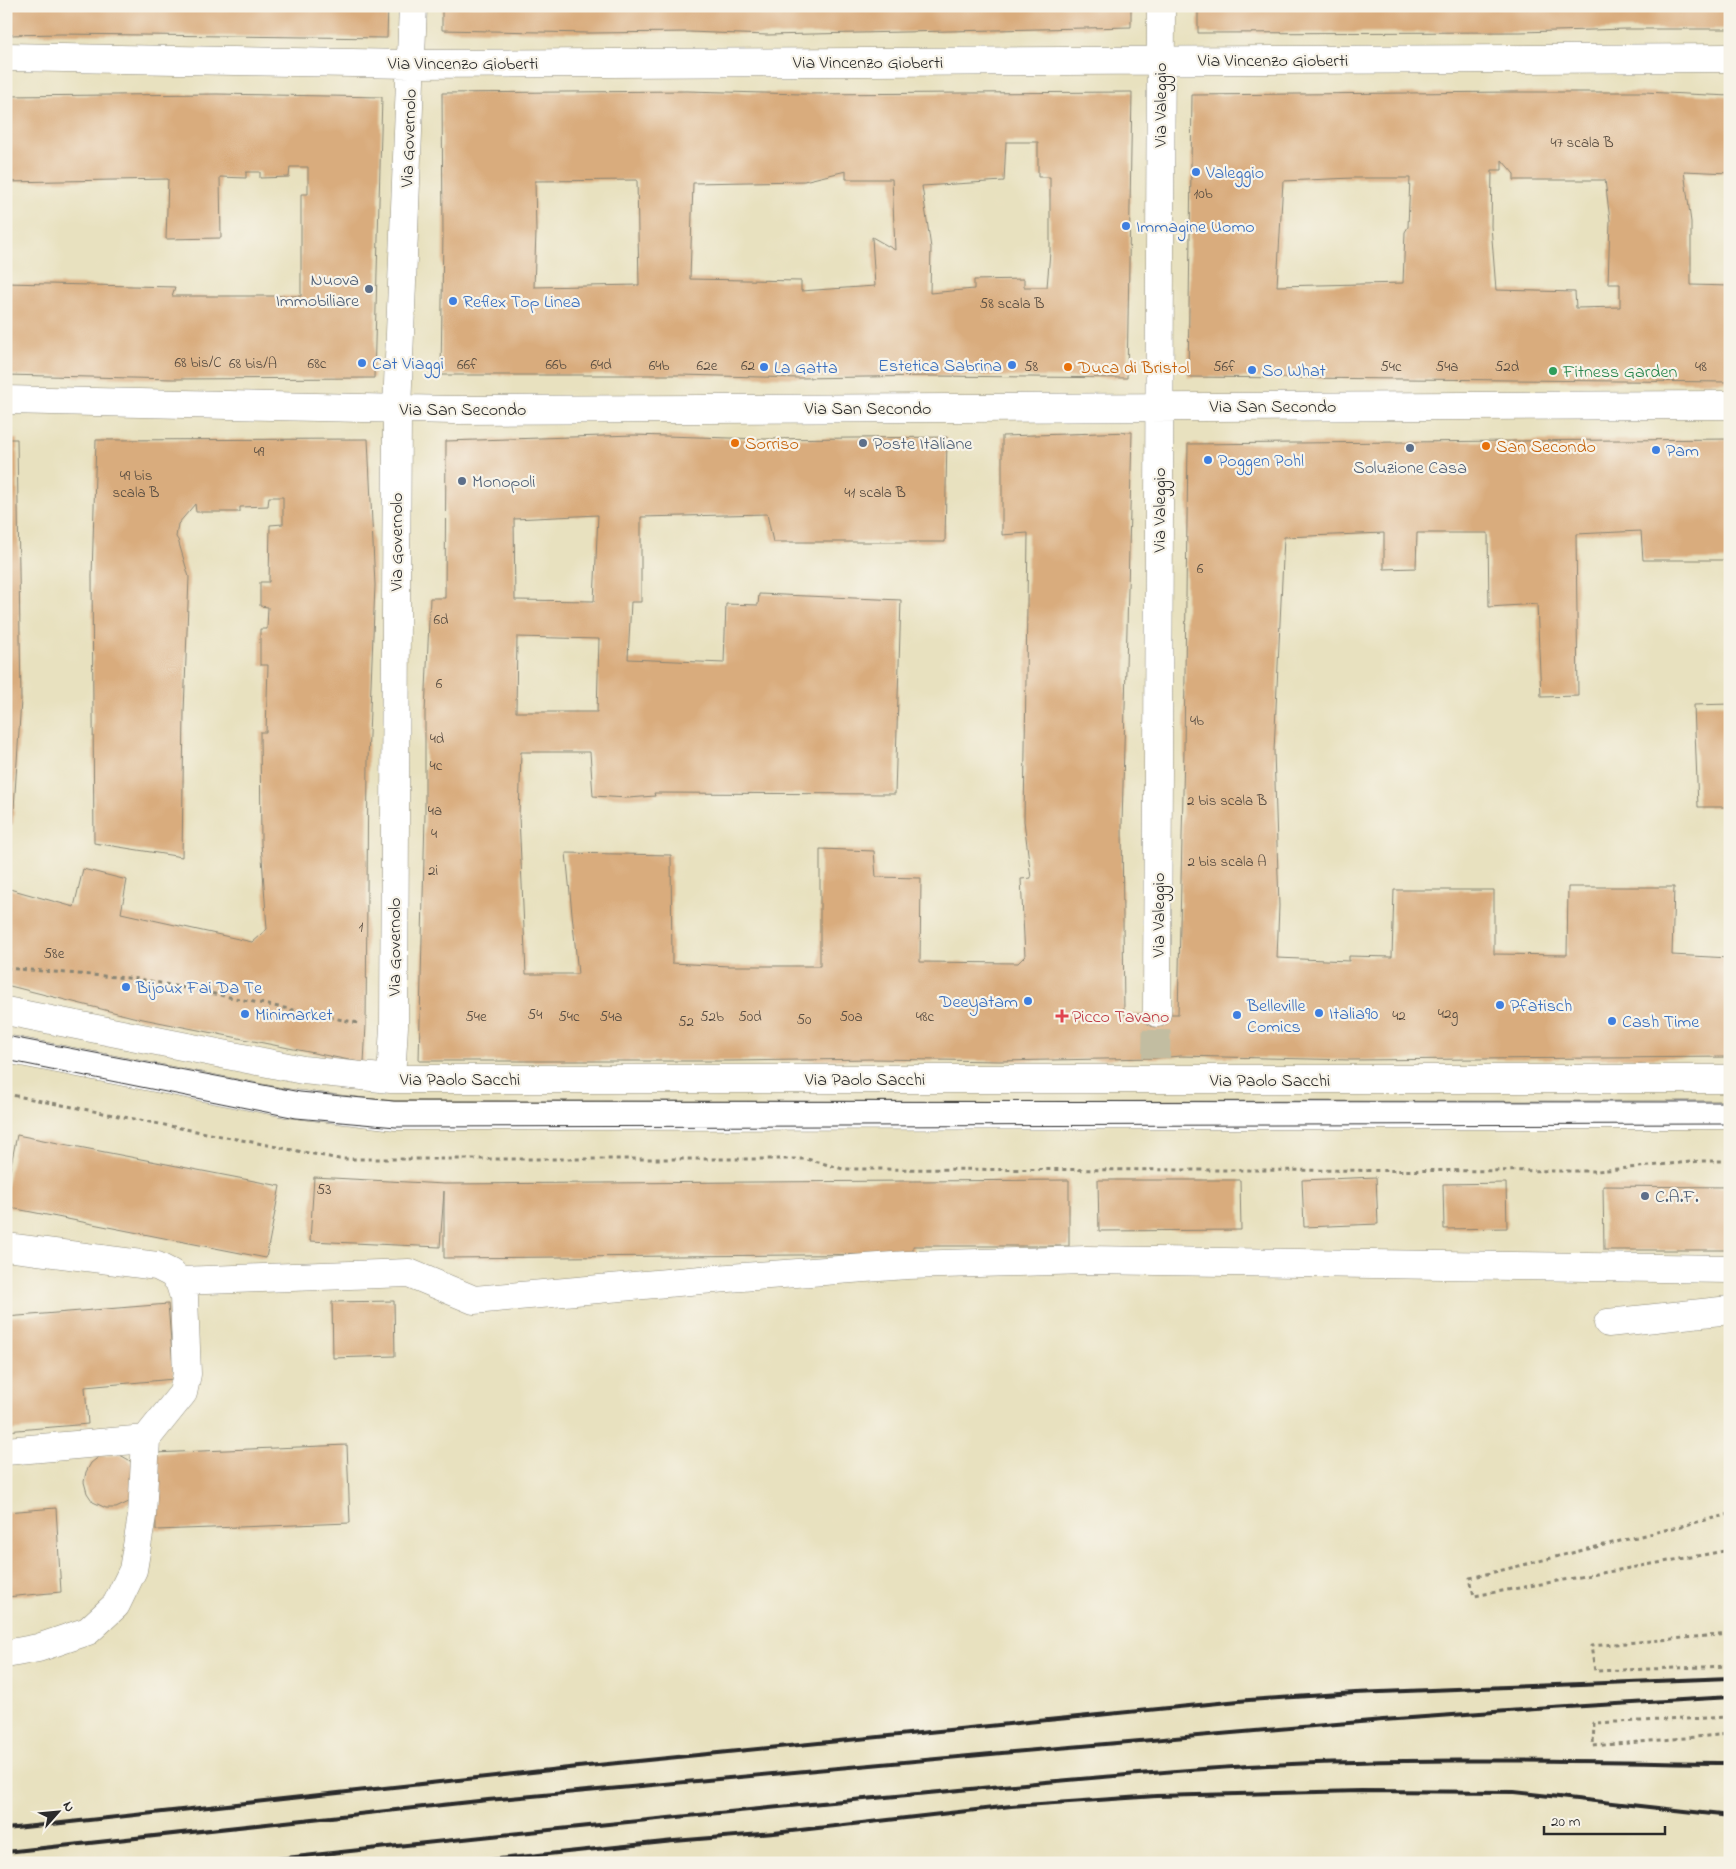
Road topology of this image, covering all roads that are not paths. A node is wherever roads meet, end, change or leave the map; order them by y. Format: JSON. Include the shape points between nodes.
{"nodes":[{"id":1,"x":413,"y":6,"type":"edge"},
{"id":2,"x":1161,"y":6,"type":"edge"},
{"id":3,"x":6,"y":58,"type":"edge"},
{"id":4,"x":1730,"y":58,"type":"edge"},
{"id":5,"x":1160,"y":61,"type":"junction"},
{"id":6,"x":411,"y":64,"type":"junction"},
{"id":7,"x":6,"y":400,"type":"edge"},
{"id":8,"x":1730,"y":405,"type":"edge"},
{"id":9,"x":1160,"y":406,"type":"junction"},
{"id":10,"x":397,"y":409,"type":"junction"},
{"id":11,"x":1158,"y":1013,"type":"tunnel mouth"},
{"id":12,"x":8,"y":1019,"type":"edge"},
{"id":13,"x":6,"y":1049,"type":"edge"},
{"id":14,"x":391,"y":1079,"type":"junction"},
{"id":15,"x":1730,"y":1079,"type":"edge"},
{"id":16,"x":1730,"y":1115,"type":"edge"},
{"id":17,"x":6,"y":1247,"type":"edge"},
{"id":18,"x":1730,"y":1269,"type":"edge"},
{"id":19,"x":179,"y":1281,"type":"junction"},
{"id":20,"x":1730,"y":1310,"type":"edge"},
{"id":21,"x":1608,"y":1323,"type":"dead end"},
{"id":22,"x":146,"y":1439,"type":"junction"},
{"id":23,"x":6,"y":1451,"type":"edge"},
{"id":24,"x":6,"y":1654,"type":"edge"}],
"edges":[{"from":1,"to":6,"type":"street","name":"Via Governolo"},
{"from":2,"to":5,"type":"street","name":"Via Valeggio"},
{"from":3,"to":6,"type":"street","name":"Via Vincenzo Gioberti"},
{"from":4,"to":5,"type":"street","name":"Via Vincenzo Gioberti"},
{"from":5,"to":6,"type":"street","name":"Via Vincenzo Gioberti"},
{"from":5,"to":9,"type":"street","name":"Via Valeggio"},
{"from":6,"to":10,"type":"street","name":"Via Governolo"},
{"from":7,"to":10,"type":"street","name":"Via San Secondo"},
{"from":8,"to":9,"type":"street","name":"Via San Secondo"},
{"from":9,"to":10,"type":"street","name":"Via San Secondo"},
{"from":9,"to":11,"type":"street","name":"Via Valeggio"},
{"from":10,"to":14,"type":"street","name":"Via Governolo"},
{"from":12,"to":14,"type":"street","name":"Via Paolo Sacchi","via":[[303,1070]]},
{"from":13,"to":16,"type":"street","name":"Via Paolo Sacchi","via":[[286,1103],[396,1116]]},
{"from":14,"to":15,"type":"street","name":"Via Paolo Sacchi","via":[[1156,1069]]},
{"from":17,"to":19,"type":"street","via":[[157,1266]]},
{"from":18,"to":19,"type":"street","via":[[1087,1260],[897,1266],[474,1300],[409,1272]]},
{"from":19,"to":22,"type":"street","via":[[184,1297],[187,1374],[183,1393]]},
{"from":20,"to":21,"type":"street"},
{"from":22,"to":23,"type":"street"},
{"from":22,"to":24,"type":"street","via":[[142,1516],[132,1570],[116,1605],[88,1631],[38,1648]]}]}
